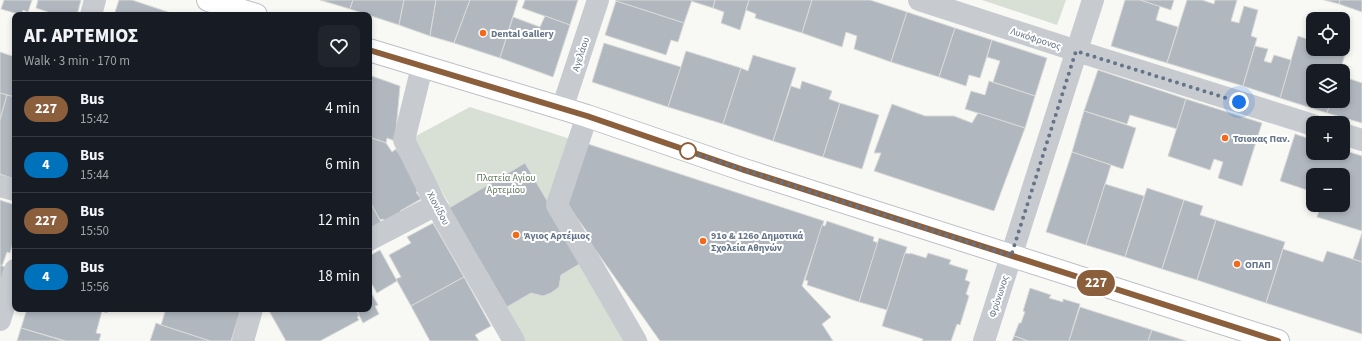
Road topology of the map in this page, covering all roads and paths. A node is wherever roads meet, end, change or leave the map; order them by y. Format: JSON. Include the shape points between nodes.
{"nodes":[{"id":1,"x":95,"y":0,"type":"edge"},
{"id":2,"x":208,"y":0,"type":"edge"},
{"id":3,"x":598,"y":0,"type":"edge"},
{"id":4,"x":919,"y":0,"type":"edge"},
{"id":5,"x":1093,"y":0,"type":"edge"},
{"id":6,"x":91,"y":12,"type":"edge"},
{"id":7,"x":246,"y":12,"type":"edge"},
{"id":8,"x":372,"y":51,"type":"edge"},
{"id":9,"x":1076,"y":51,"type":"junction"},
{"id":10,"x":422,"y":66,"type":"junction"},
{"id":11,"x":562,"y":109,"type":"junction"},
{"id":12,"x":587,"y":116,"type":"junction"},
{"id":13,"x":1306,"y":123,"type":"edge"},
{"id":14,"x":1350,"y":136,"type":"edge"},
{"id":15,"x":1362,"y":140,"type":"edge"},
{"id":16,"x":0,"y":186,"type":"edge"},
{"id":17,"x":12,"y":189,"type":"edge"},
{"id":18,"x":436,"y":204,"type":"junction"},
{"id":19,"x":372,"y":238,"type":"edge"},
{"id":20,"x":1011,"y":256,"type":"junction"},
{"id":21,"x":12,"y":280,"type":"edge"},
{"id":22,"x":251,"y":312,"type":"edge"},
{"id":23,"x":0,"y":320,"type":"edge"},
{"id":24,"x":243,"y":341,"type":"edge"},
{"id":25,"x":514,"y":341,"type":"edge"},
{"id":26,"x":636,"y":341,"type":"edge"},
{"id":27,"x":984,"y":341,"type":"edge"},
{"id":28,"x":1278,"y":341,"type":"edge"}],
"edges":[{"from":1,"to":6,"type":"street"},
{"from":2,"to":7,"type":"main road"},
{"from":3,"to":11,"type":"street","name":"Αγελάου"},
{"from":4,"to":9,"type":"street","name":"Λυκόφρονος"},
{"from":5,"to":9,"type":"street","name":"Φρύνωνος"},
{"from":8,"to":10,"type":"main road"},
{"from":9,"to":13,"type":"street","name":"Λυκόφρονος"},
{"from":9,"to":20,"type":"street","name":"Φρύνωνος"},
{"from":10,"to":11,"type":"main road"},
{"from":10,"to":18,"type":"street","name":"Χιονίδου","via":[[404,140]]},
{"from":11,"to":12,"type":"main road"},
{"from":12,"to":20,"type":"main road","via":[[744,170]]},
{"from":12,"to":26,"type":"street","via":[[558,205]]},
{"from":14,"to":15,"type":"street"},
{"from":16,"to":17,"type":"street"},
{"from":18,"to":19,"type":"street"},
{"from":18,"to":25,"type":"street","name":"Χιονίδου"},
{"from":20,"to":27,"type":"street","name":"Φρύνωνος"},
{"from":20,"to":28,"type":"main road"},
{"from":21,"to":23,"type":"street"},
{"from":22,"to":24,"type":"street"}]}
